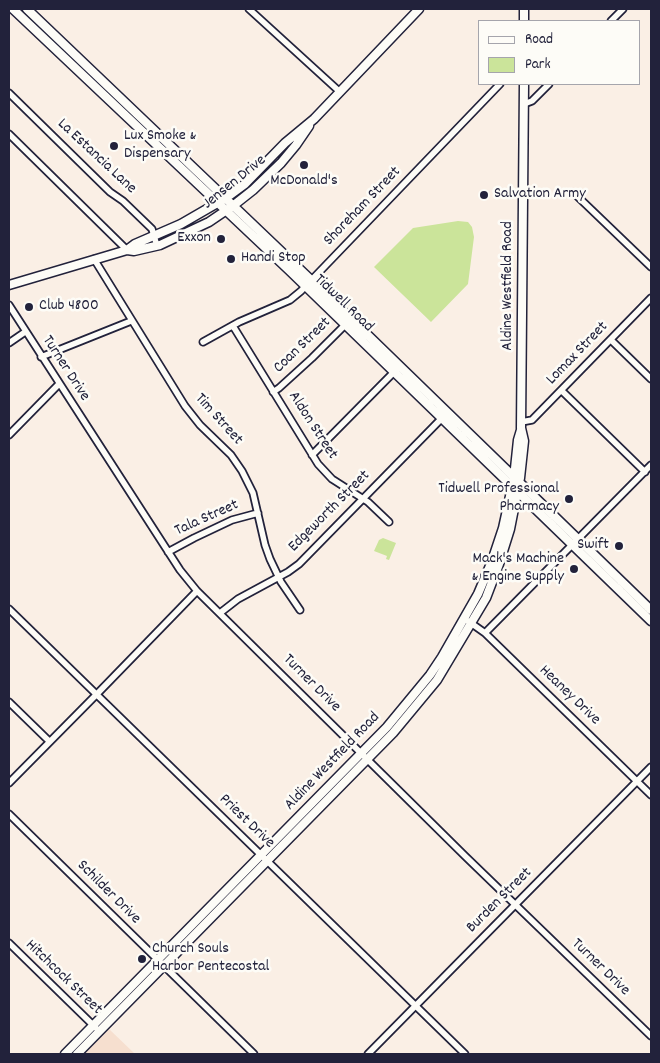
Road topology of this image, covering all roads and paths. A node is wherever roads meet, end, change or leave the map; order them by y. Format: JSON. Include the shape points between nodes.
{"nodes":[{"id":1,"x":14,"y":9,"type":"edge"},
{"id":2,"x":27,"y":9,"type":"edge"},
{"id":3,"x":250,"y":9,"type":"edge"},
{"id":4,"x":418,"y":9,"type":"edge"},
{"id":5,"x":623,"y":9,"type":"edge"},
{"id":6,"x":35,"y":17,"type":"junction"},
{"id":7,"x":612,"y":20,"type":"edge"},
{"id":8,"x":29,"y":24,"type":"junction"},
{"id":9,"x":78,"y":58,"type":"junction"},
{"id":10,"x":72,"y":64,"type":"junction"},
{"id":11,"x":499,"y":85,"type":"edge"},
{"id":12,"x":524,"y":85,"type":"edge"},
{"id":13,"x":548,"y":85,"type":"edge"},
{"id":14,"x":9,"y":92,"type":"edge"},
{"id":15,"x":340,"y":92,"type":"junction"},
{"id":16,"x":116,"y":100,"type":"junction"},
{"id":17,"x":524,"y":104,"type":"junction"},
{"id":18,"x":314,"y":119,"type":"junction"},
{"id":19,"x":9,"y":134,"type":"edge"},
{"id":20,"x":183,"y":163,"type":"junction"},
{"id":21,"x":575,"y":194,"type":"dead end"},
{"id":22,"x":226,"y":198,"type":"junction"},
{"id":23,"x":219,"y":203,"type":"junction"},
{"id":24,"x":234,"y":206,"type":"junction"},
{"id":25,"x":226,"y":210,"type":"junction"},
{"id":26,"x":155,"y":236,"type":"junction"},
{"id":27,"x":157,"y":246,"type":"junction"},
{"id":28,"x":127,"y":250,"type":"junction"},
{"id":29,"x":94,"y":259,"type":"junction"},
{"id":30,"x":651,"y":267,"type":"edge"},
{"id":31,"x":312,"y":280,"type":"junction"},
{"id":32,"x":9,"y":285,"type":"edge"},
{"id":33,"x":306,"y":287,"type":"junction"},
{"id":34,"x":651,"y":298,"type":"edge"},
{"id":35,"x":9,"y":305,"type":"edge"},
{"id":36,"x":131,"y":321,"type":"junction"},
{"id":37,"x":348,"y":322,"type":"junction"},
{"id":38,"x":233,"y":326,"type":"junction"},
{"id":39,"x":25,"y":332,"type":"junction"},
{"id":40,"x":611,"y":340,"type":"junction"},
{"id":41,"x":203,"y":342,"type":"dead end"},
{"id":42,"x":9,"y":343,"type":"edge"},
{"id":43,"x":41,"y":357,"type":"junction"},
{"id":44,"x":397,"y":370,"type":"junction"},
{"id":45,"x":651,"y":379,"type":"edge"},
{"id":46,"x":59,"y":384,"type":"junction"},
{"id":47,"x":562,"y":391,"type":"junction"},
{"id":48,"x":273,"y":392,"type":"junction"},
{"id":49,"x":444,"y":416,"type":"junction"},
{"id":50,"x":521,"y":425,"type":"junction"},
{"id":51,"x":9,"y":436,"type":"edge"},
{"id":52,"x":312,"y":455,"type":"junction"},
{"id":53,"x":651,"y":465,"type":"edge"},
{"id":54,"x":645,"y":472,"type":"junction"},
{"id":55,"x":517,"y":479,"type":"junction"},
{"id":56,"x":514,"y":488,"type":"junction"},
{"id":57,"x":363,"y":498,"type":"junction"},
{"id":58,"x":258,"y":514,"type":"junction"},
{"id":59,"x":389,"y":522,"type":"dead end"},
{"id":60,"x":575,"y":542,"type":"junction"},
{"id":61,"x":168,"y":552,"type":"junction"},
{"id":62,"x":278,"y":577,"type":"junction"},
{"id":63,"x":624,"y":583,"type":"junction"},
{"id":64,"x":617,"y":588,"type":"junction"},
{"id":65,"x":196,"y":591,"type":"junction"},
{"id":66,"x":9,"y":609,"type":"edge"},
{"id":67,"x":300,"y":610,"type":"dead end"},
{"id":68,"x":651,"y":610,"type":"edge"},
{"id":69,"x":220,"y":613,"type":"junction"},
{"id":70,"x":468,"y":621,"type":"junction"},
{"id":71,"x":651,"y":621,"type":"edge"},
{"id":72,"x":485,"y":633,"type":"junction"},
{"id":73,"x":96,"y":696,"type":"junction"},
{"id":74,"x":9,"y":702,"type":"edge"},
{"id":75,"x":49,"y":741,"type":"junction"},
{"id":76,"x":364,"y":756,"type":"junction"},
{"id":77,"x":651,"y":767,"type":"edge"},
{"id":78,"x":637,"y":782,"type":"junction"},
{"id":79,"x":9,"y":783,"type":"edge"},
{"id":80,"x":651,"y":795,"type":"edge"},
{"id":81,"x":9,"y":814,"type":"edge"},
{"id":82,"x":263,"y":859,"type":"junction"},
{"id":83,"x":515,"y":905,"type":"junction"},
{"id":84,"x":9,"y":943,"type":"edge"},
{"id":85,"x":160,"y":964,"type":"junction"},
{"id":86,"x":415,"y":1006,"type":"junction"},
{"id":87,"x":96,"y":1029,"type":"junction"},
{"id":88,"x":651,"y":1036,"type":"edge"},
{"id":89,"x":65,"y":1054,"type":"edge"},
{"id":90,"x":77,"y":1054,"type":"edge"},
{"id":91,"x":254,"y":1054,"type":"edge"},
{"id":92,"x":368,"y":1054,"type":"edge"},
{"id":93,"x":465,"y":1054,"type":"edge"}],
"edges":[{"from":1,"to":8,"type":"main road","name":"Tidwell Road"},
{"from":2,"to":6,"type":"main road","name":"Tidwell Road"},
{"from":3,"to":15,"type":"street"},
{"from":4,"to":15,"type":"main road","name":"Jensen Drive"},
{"from":5,"to":7,"type":"street"},
{"from":6,"to":8,"type":"main road"},
{"from":6,"to":9,"type":"main road","name":"Tidwell Road"},
{"from":8,"to":10,"type":"main road","name":"Tidwell Road"},
{"from":9,"to":10,"type":"main road"},
{"from":9,"to":16,"type":"main road","name":"Tidwell Road"},
{"from":10,"to":16,"type":"main road","name":"Tidwell Road"},
{"from":11,"to":31,"type":"street","name":"Shoreham Street"},
{"from":12,"to":17,"type":"main road","name":"Aldine Westfield Road"},
{"from":13,"to":17,"type":"street","via":[[532,101]]},
{"from":14,"to":26,"type":"street","name":"La Estancia Lane","via":[[110,192],[152,228]]},
{"from":15,"to":18,"type":"main road","name":"Jensen Drive"},
{"from":16,"to":20,"type":"main road","name":"Tidwell Road"},
{"from":17,"to":50,"type":"main road","name":"Aldine Westfield Road"},
{"from":18,"to":22,"type":"main road","name":"Jensen Drive"},
{"from":18,"to":24,"type":"main road","name":"Jensen Drive","via":[[281,163]]},
{"from":19,"to":28,"type":"street"},
{"from":20,"to":22,"type":"main road","name":"Tidwell Road"},
{"from":20,"to":23,"type":"main road","name":"Tidwell Road"},
{"from":21,"to":30,"type":"street"},
{"from":22,"to":23,"type":"main road","name":"Jensen Drive"},
{"from":22,"to":24,"type":"main road","name":"Tidwell Road"},
{"from":23,"to":25,"type":"main road","name":"Tidwell Road"},
{"from":23,"to":26,"type":"main road","name":"Jensen Drive"},
{"from":24,"to":25,"type":"main road","name":"Jensen Drive"},
{"from":24,"to":31,"type":"main road","name":"Tidwell Road"},
{"from":25,"to":27,"type":"main road","name":"Jensen Drive","via":[[209,222]]},
{"from":25,"to":33,"type":"main road","name":"Tidwell Road"},
{"from":26,"to":27,"type":"street","name":"La Estancia Lane"},
{"from":26,"to":28,"type":"main road","name":"Jensen Drive"},
{"from":27,"to":28,"type":"main road","name":"Jensen Drive"},
{"from":28,"to":29,"type":"main road","name":"Jensen Drive"},
{"from":29,"to":32,"type":"main road","name":"Jensen Drive"},
{"from":29,"to":36,"type":"street","name":"Tim Street"},
{"from":31,"to":33,"type":"street","name":"Shoreham Street"},
{"from":31,"to":37,"type":"main road","name":"Tidwell Road"},
{"from":33,"to":37,"type":"main road","name":"Tidwell Road"},
{"from":33,"to":38,"type":"street","name":"Shoreham Street","via":[[290,300]]},
{"from":34,"to":40,"type":"street","name":"Lomax Street"},
{"from":35,"to":39,"type":"street","name":"Turner Drive"},
{"from":36,"to":43,"type":"street"},
{"from":36,"to":58,"type":"street","name":"Tim Street","via":[[190,413],[242,471],[253,493]]},
{"from":37,"to":44,"type":"main road","name":"Tidwell Road"},
{"from":37,"to":48,"type":"street","name":"Coan Street"},
{"from":38,"to":41,"type":"street","name":"Shoreham Street"},
{"from":38,"to":48,"type":"street","name":"Aldon Street"},
{"from":39,"to":42,"type":"street"},
{"from":39,"to":43,"type":"street","name":"Turner Drive"},
{"from":40,"to":45,"type":"street"},
{"from":40,"to":47,"type":"street","name":"Lomax Street"},
{"from":43,"to":46,"type":"street","name":"Turner Drive"},
{"from":44,"to":49,"type":"main road","name":"Tidwell Road"},
{"from":44,"to":52,"type":"street"},
{"from":46,"to":51,"type":"street"},
{"from":46,"to":61,"type":"street","name":"Turner Drive"},
{"from":47,"to":50,"type":"street","name":"Lomax Street","via":[[532,420]]},
{"from":47,"to":54,"type":"street"},
{"from":48,"to":52,"type":"street","name":"Aldon Street"},
{"from":49,"to":55,"type":"main road","name":"Tidwell Road"},
{"from":49,"to":56,"type":"main road","name":"Tidwell Road"},
{"from":49,"to":57,"type":"street","name":"Edgeworth Street"},
{"from":50,"to":55,"type":"main road","name":"Aldine Westfield Road"},
{"from":52,"to":57,"type":"street","name":"Aldon Street","via":[[332,479]]},
{"from":53,"to":54,"type":"street"},
{"from":54,"to":60,"type":"street"},
{"from":55,"to":56,"type":"main road","name":"Aldine Westfield Road"},
{"from":55,"to":60,"type":"main road","name":"Tidwell Road"},
{"from":56,"to":60,"type":"main road","name":"Tidwell Road"},
{"from":56,"to":70,"type":"main road","name":"Aldine Westfield Road","via":[[486,598]]},
{"from":57,"to":59,"type":"street","name":"Aldon Street"},
{"from":57,"to":62,"type":"street","name":"Edgeworth Street","via":[[300,564]]},
{"from":58,"to":61,"type":"street","name":"Tala Street","via":[[232,520]]},
{"from":58,"to":62,"type":"street","name":"Tim Street","via":[[265,545]]},
{"from":60,"to":63,"type":"main road","name":"Tidwell Road"},
{"from":60,"to":64,"type":"main road","name":"Tidwell Road"},
{"from":60,"to":72,"type":"street"},
{"from":61,"to":65,"type":"street","name":"Turner Drive"},
{"from":62,"to":67,"type":"street","name":"Tim Street"},
{"from":62,"to":69,"type":"street","name":"Edgeworth Street"},
{"from":63,"to":64,"type":"main road"},
{"from":63,"to":68,"type":"main road","name":"Tidwell Road"},
{"from":64,"to":71,"type":"main road","name":"Tidwell Road"},
{"from":65,"to":69,"type":"street","name":"Turner Drive"},
{"from":65,"to":73,"type":"street"},
{"from":66,"to":73,"type":"street","name":"Priest Drive"},
{"from":69,"to":76,"type":"street","name":"Turner Drive"},
{"from":70,"to":72,"type":"street","name":"Heaney Drive"},
{"from":70,"to":76,"type":"main road","name":"Aldine Westfield Road","via":[[450,662],[429,692],[393,733]]},
{"from":72,"to":78,"type":"street","name":"Heaney Drive"},
{"from":73,"to":75,"type":"street"},
{"from":73,"to":82,"type":"street","name":"Priest Drive"},
{"from":74,"to":75,"type":"street"},
{"from":75,"to":79,"type":"street"},
{"from":76,"to":82,"type":"main road","name":"Aldine Westfield Road"},
{"from":76,"to":83,"type":"street","name":"Turner Drive"},
{"from":77,"to":78,"type":"street","name":"Burden Street"},
{"from":78,"to":80,"type":"street","name":"Heaney Drive"},
{"from":78,"to":83,"type":"street","name":"Burden Street"},
{"from":81,"to":85,"type":"street","name":"Schilder Drive"},
{"from":82,"to":85,"type":"main road","name":"Aldine Westfield Road"},
{"from":82,"to":86,"type":"street","name":"Priest Drive"},
{"from":83,"to":86,"type":"street","name":"Burden Street"},
{"from":83,"to":88,"type":"street","name":"Turner Drive"},
{"from":84,"to":87,"type":"street","name":"Hitchcock Street"},
{"from":85,"to":87,"type":"main road","name":"Aldine Westfield Road"},
{"from":85,"to":91,"type":"street","name":"Schilder Drive"},
{"from":86,"to":92,"type":"street","name":"Burden Street"},
{"from":86,"to":93,"type":"street","name":"Priest Drive"},
{"from":87,"to":89,"type":"main road","name":"Aldine Westfield Road"},
{"from":87,"to":90,"type":"main road","name":"Aldine Westfield Road"}]}
